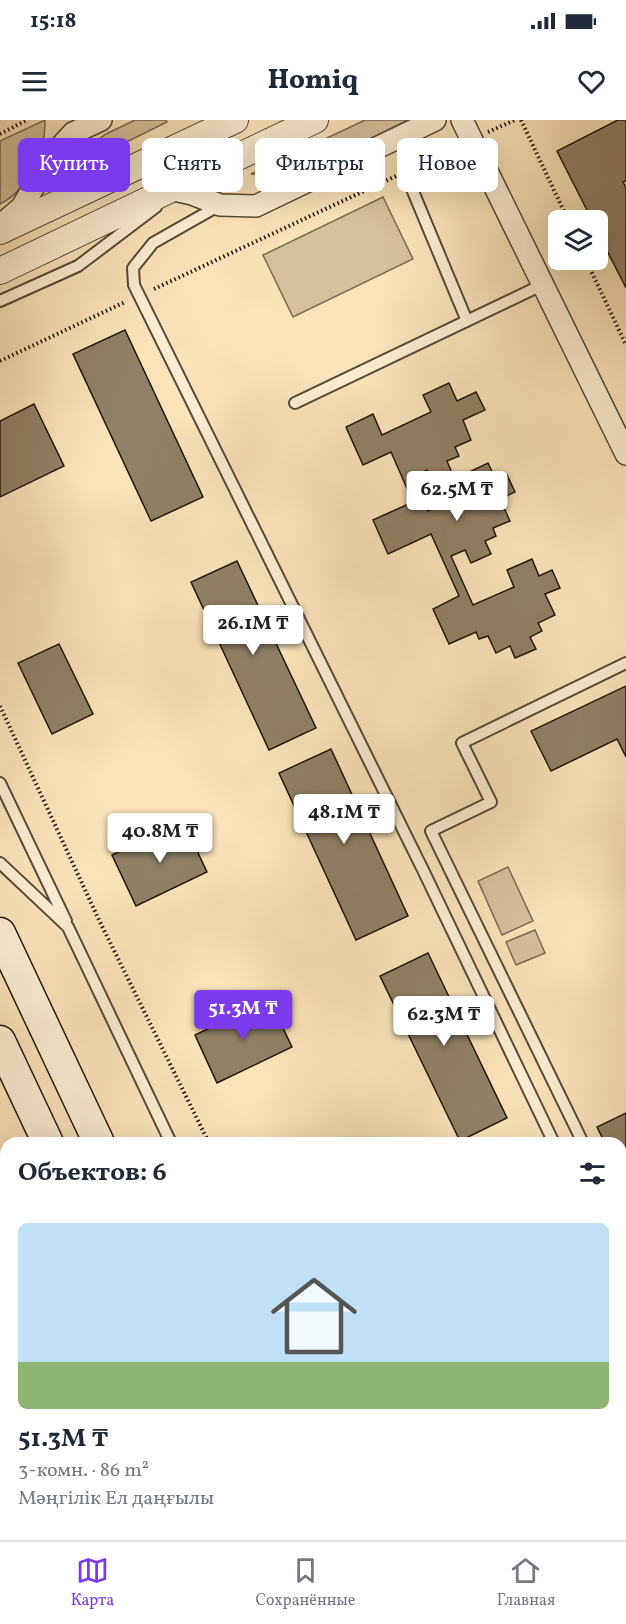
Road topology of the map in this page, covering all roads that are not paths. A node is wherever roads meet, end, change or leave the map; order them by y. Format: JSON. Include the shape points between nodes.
{"nodes":[{"id":1,"x":101,"y":120,"type":"edge"},
{"id":2,"x":235,"y":120,"type":"edge"},
{"id":3,"x":315,"y":120,"type":"edge"},
{"id":4,"x":435,"y":120,"type":"edge"},
{"id":5,"x":462,"y":120,"type":"edge"},
{"id":6,"x":70,"y":127,"type":"edge"},
{"id":7,"x":243,"y":154,"type":"edge"},
{"id":8,"x":170,"y":192,"type":"edge"},
{"id":9,"x":171,"y":192,"type":"edge"},
{"id":10,"x":183,"y":192,"type":"edge"},
{"id":11,"x":413,"y":192,"type":"edge"},
{"id":12,"x":220,"y":205,"type":"junction"},
{"id":13,"x":0,"y":226,"type":"edge"},
{"id":14,"x":0,"y":231,"type":"edge"},
{"id":15,"x":0,"y":271,"type":"edge"},
{"id":16,"x":544,"y":284,"type":"junction"},
{"id":17,"x":0,"y":301,"type":"edge"},
{"id":18,"x":467,"y":321,"type":"junction"},
{"id":19,"x":296,"y":403,"type":"dead end"},
{"id":20,"x":626,"y":453,"type":"edge"},
{"id":21,"x":626,"y":663,"type":"edge"},
{"id":22,"x":0,"y":783,"type":"edge"},
{"id":23,"x":0,"y":863,"type":"edge"},
{"id":24,"x":68,"y":927,"type":"junction"},
{"id":25,"x":0,"y":933,"type":"edge"},
{"id":26,"x":0,"y":1041,"type":"edge"},
{"id":27,"x":7,"y":1064,"type":"edge"},
{"id":28,"x":45,"y":1137,"type":"edge"},
{"id":29,"x":96,"y":1137,"type":"edge"},
{"id":30,"x":168,"y":1137,"type":"edge"},
{"id":31,"x":551,"y":1137,"type":"edge"},
{"id":32,"x":580,"y":1137,"type":"edge"}],
"edges":[{"from":1,"to":6,"type":"street"},
{"from":2,"to":14,"type":"street"},
{"from":3,"to":7,"type":"street"},
{"from":4,"to":12,"type":"street","via":[[256,206]]},
{"from":5,"to":16,"type":"street"},
{"from":6,"to":13,"type":"street","via":[[22,207]]},
{"from":8,"to":15,"type":"street"},
{"from":9,"to":17,"type":"lane","via":[[78,266]]},
{"from":10,"to":12,"type":"street"},
{"from":11,"to":18,"type":"lane"},
{"from":12,"to":31,"type":"lane","via":[[153,243],[133,268],[134,285]]},
{"from":16,"to":18,"type":"lane"},
{"from":16,"to":20,"type":"street"},
{"from":18,"to":19,"type":"lane"},
{"from":21,"to":32,"type":"lane","via":[[462,743],[491,802],[431,831]]},
{"from":22,"to":24,"type":"lane"},
{"from":23,"to":24,"type":"lane"},
{"from":24,"to":30,"type":"lane"},
{"from":25,"to":29,"type":"main road"},
{"from":26,"to":27,"type":"main road"},
{"from":27,"to":28,"type":"main road"}]}
